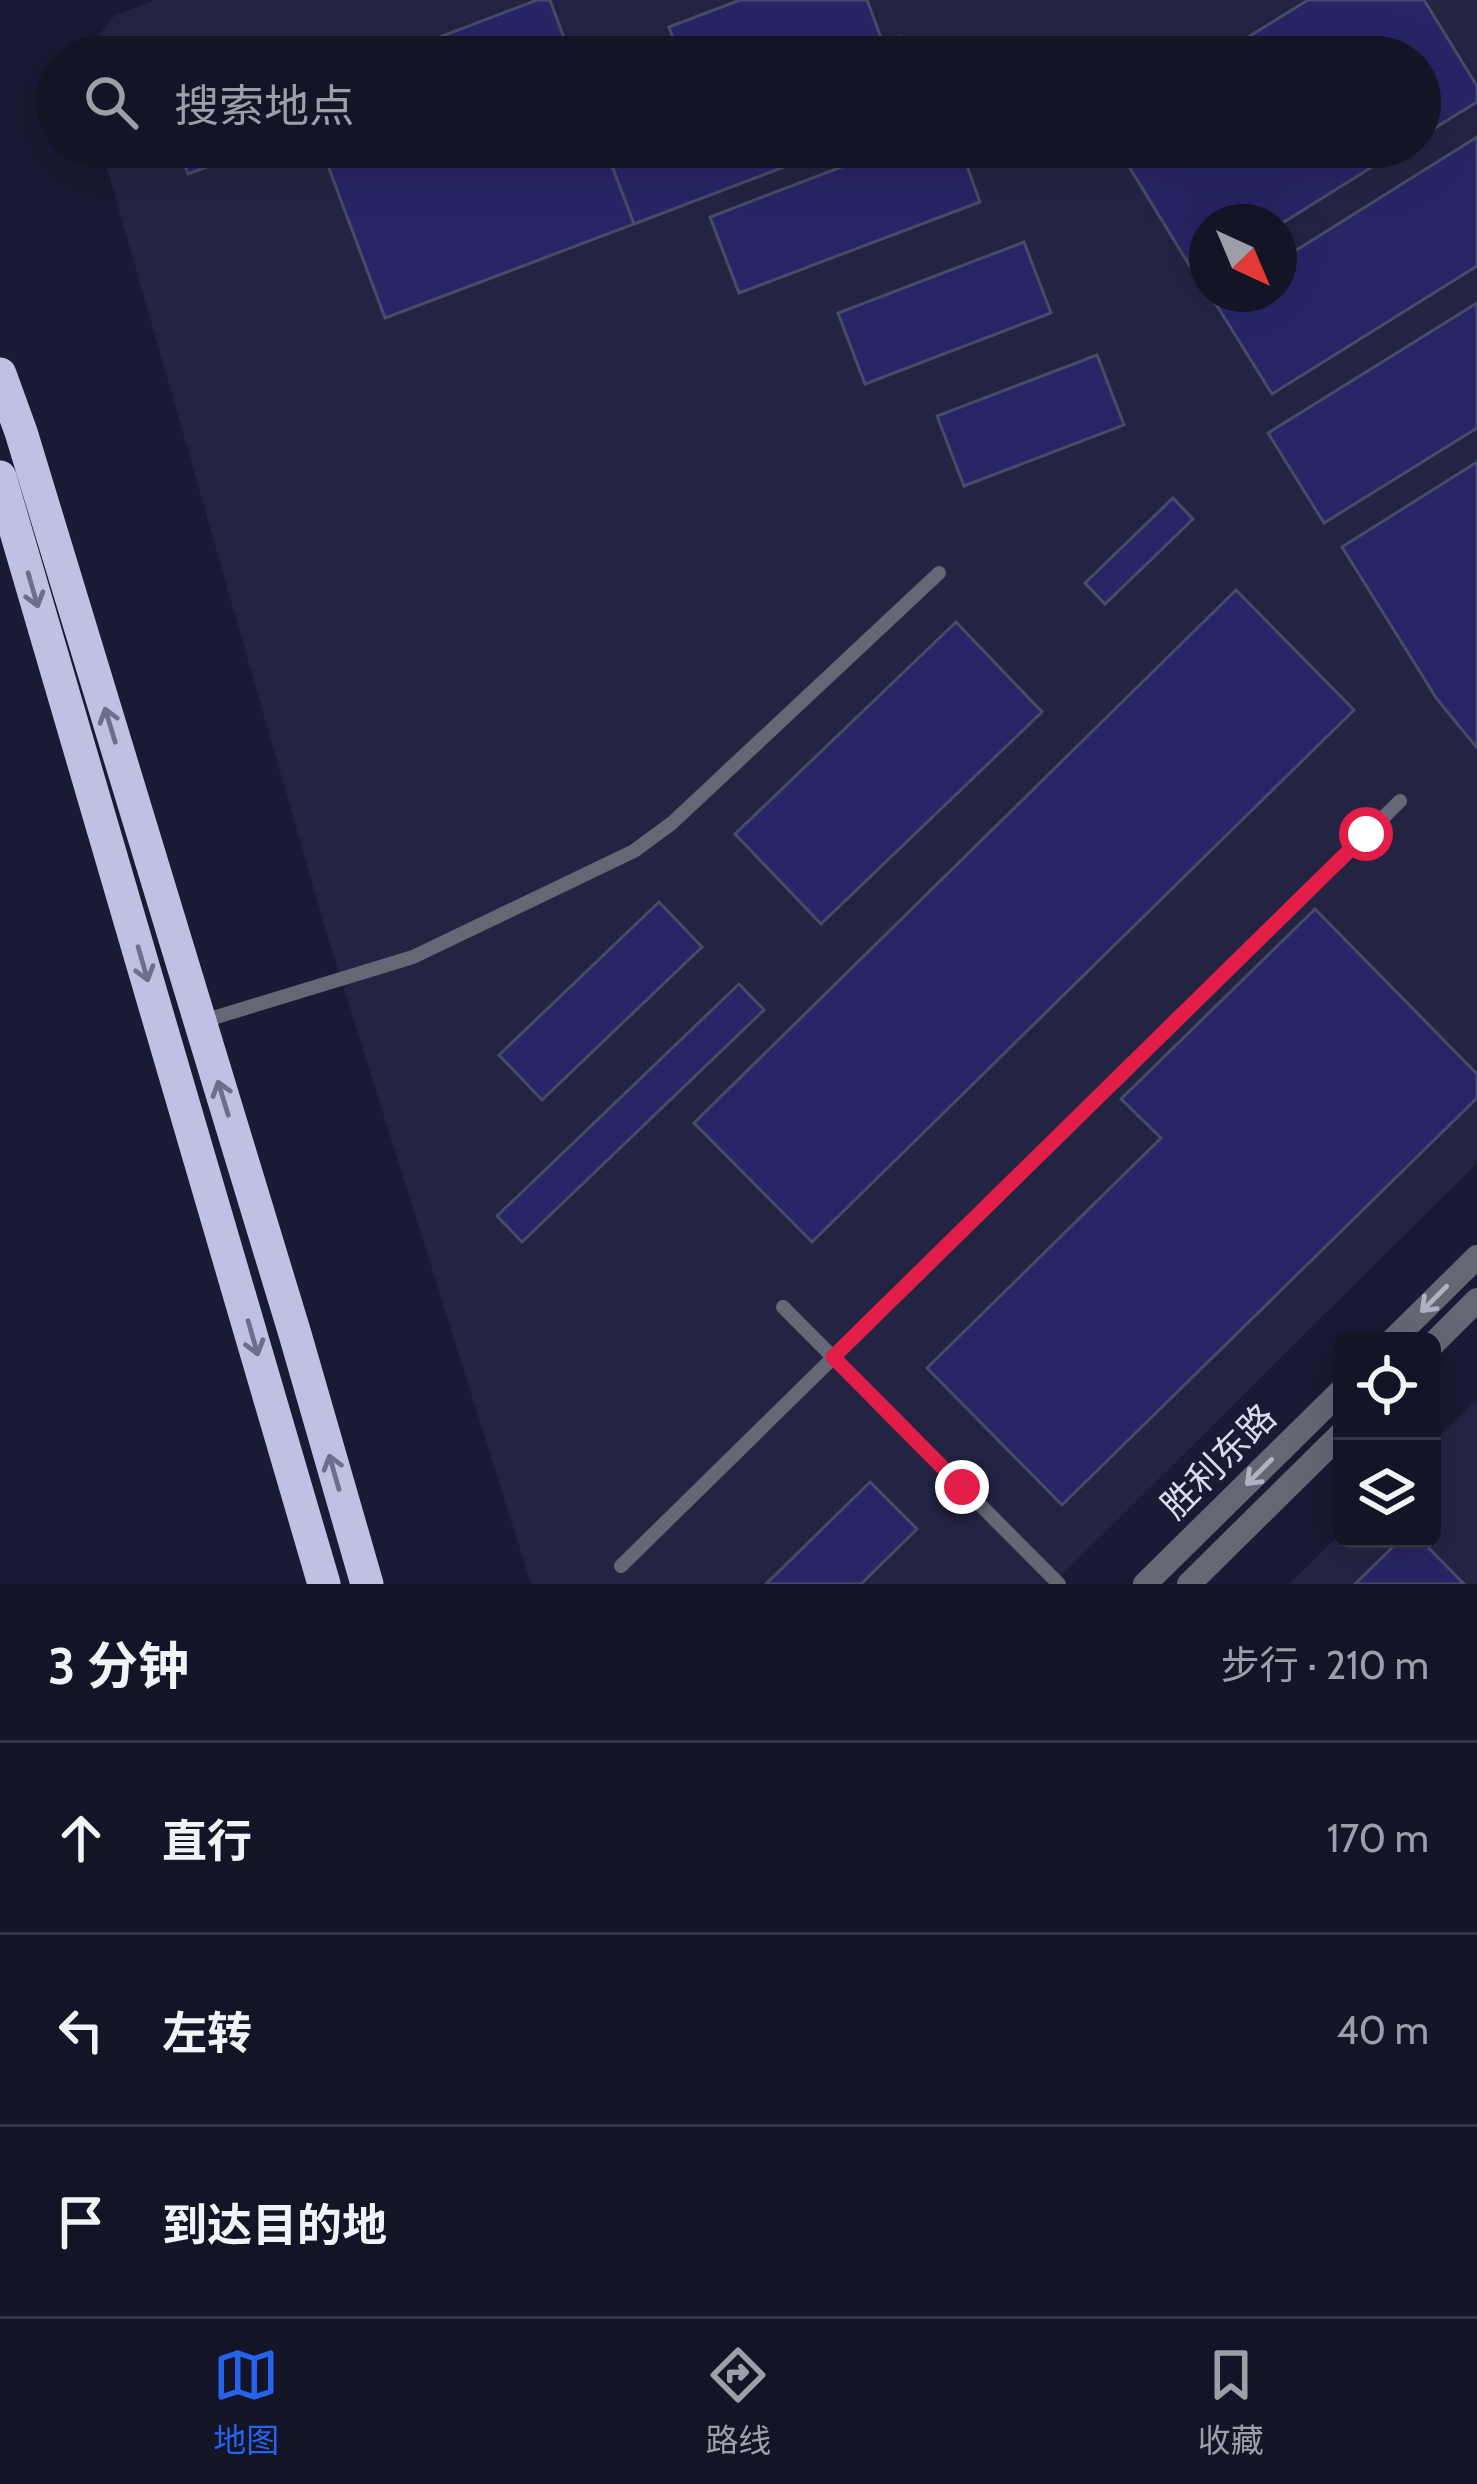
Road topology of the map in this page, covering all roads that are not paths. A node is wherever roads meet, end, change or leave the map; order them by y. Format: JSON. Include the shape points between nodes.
{"nodes":[{"id":1,"x":0,"y":374,"type":"edge"},
{"id":2,"x":0,"y":477,"type":"edge"},
{"id":3,"x":938,"y":573,"type":"dead end"},
{"id":4,"x":1400,"y":801,"type":"dead end"},
{"id":5,"x":200,"y":1022,"type":"junction"},
{"id":6,"x":1477,"y":1257,"type":"edge"},
{"id":7,"x":1477,"y":1300,"type":"edge"},
{"id":8,"x":783,"y":1307,"type":"dead end"},
{"id":9,"x":1401,"y":1332,"type":"edge"},
{"id":10,"x":1441,"y":1336,"type":"edge"},
{"id":11,"x":833,"y":1357,"type":"junction"},
{"id":12,"x":1333,"y":1399,"type":"edge"},
{"id":13,"x":1335,"y":1440,"type":"edge"},
{"id":14,"x":621,"y":1566,"type":"dead end"},
{"id":15,"x":324,"y":1584,"type":"edge"},
{"id":16,"x":367,"y":1584,"type":"edge"},
{"id":17,"x":1059,"y":1584,"type":"edge"},
{"id":18,"x":1145,"y":1584,"type":"edge"},
{"id":19,"x":1189,"y":1584,"type":"edge"}],
"edges":[{"from":5,"to":1,"type":"highway","one_way":true},
{"from":2,"to":15,"type":"highway","one_way":true},
{"from":3,"to":5,"type":"lane","via":[[634,851],[413,957]]},
{"from":4,"to":11,"type":"lane"},
{"from":16,"to":5,"type":"highway","one_way":true},
{"from":6,"to":9,"type":"street","one_way":true},
{"from":7,"to":10,"type":"street"},
{"from":8,"to":11,"type":"lane"},
{"from":11,"to":14,"type":"lane"},
{"from":11,"to":17,"type":"lane"},
{"from":12,"to":18,"type":"street","name":"胜利东路","one_way":true},
{"from":13,"to":19,"type":"street","name":"胜利东路"}]}
